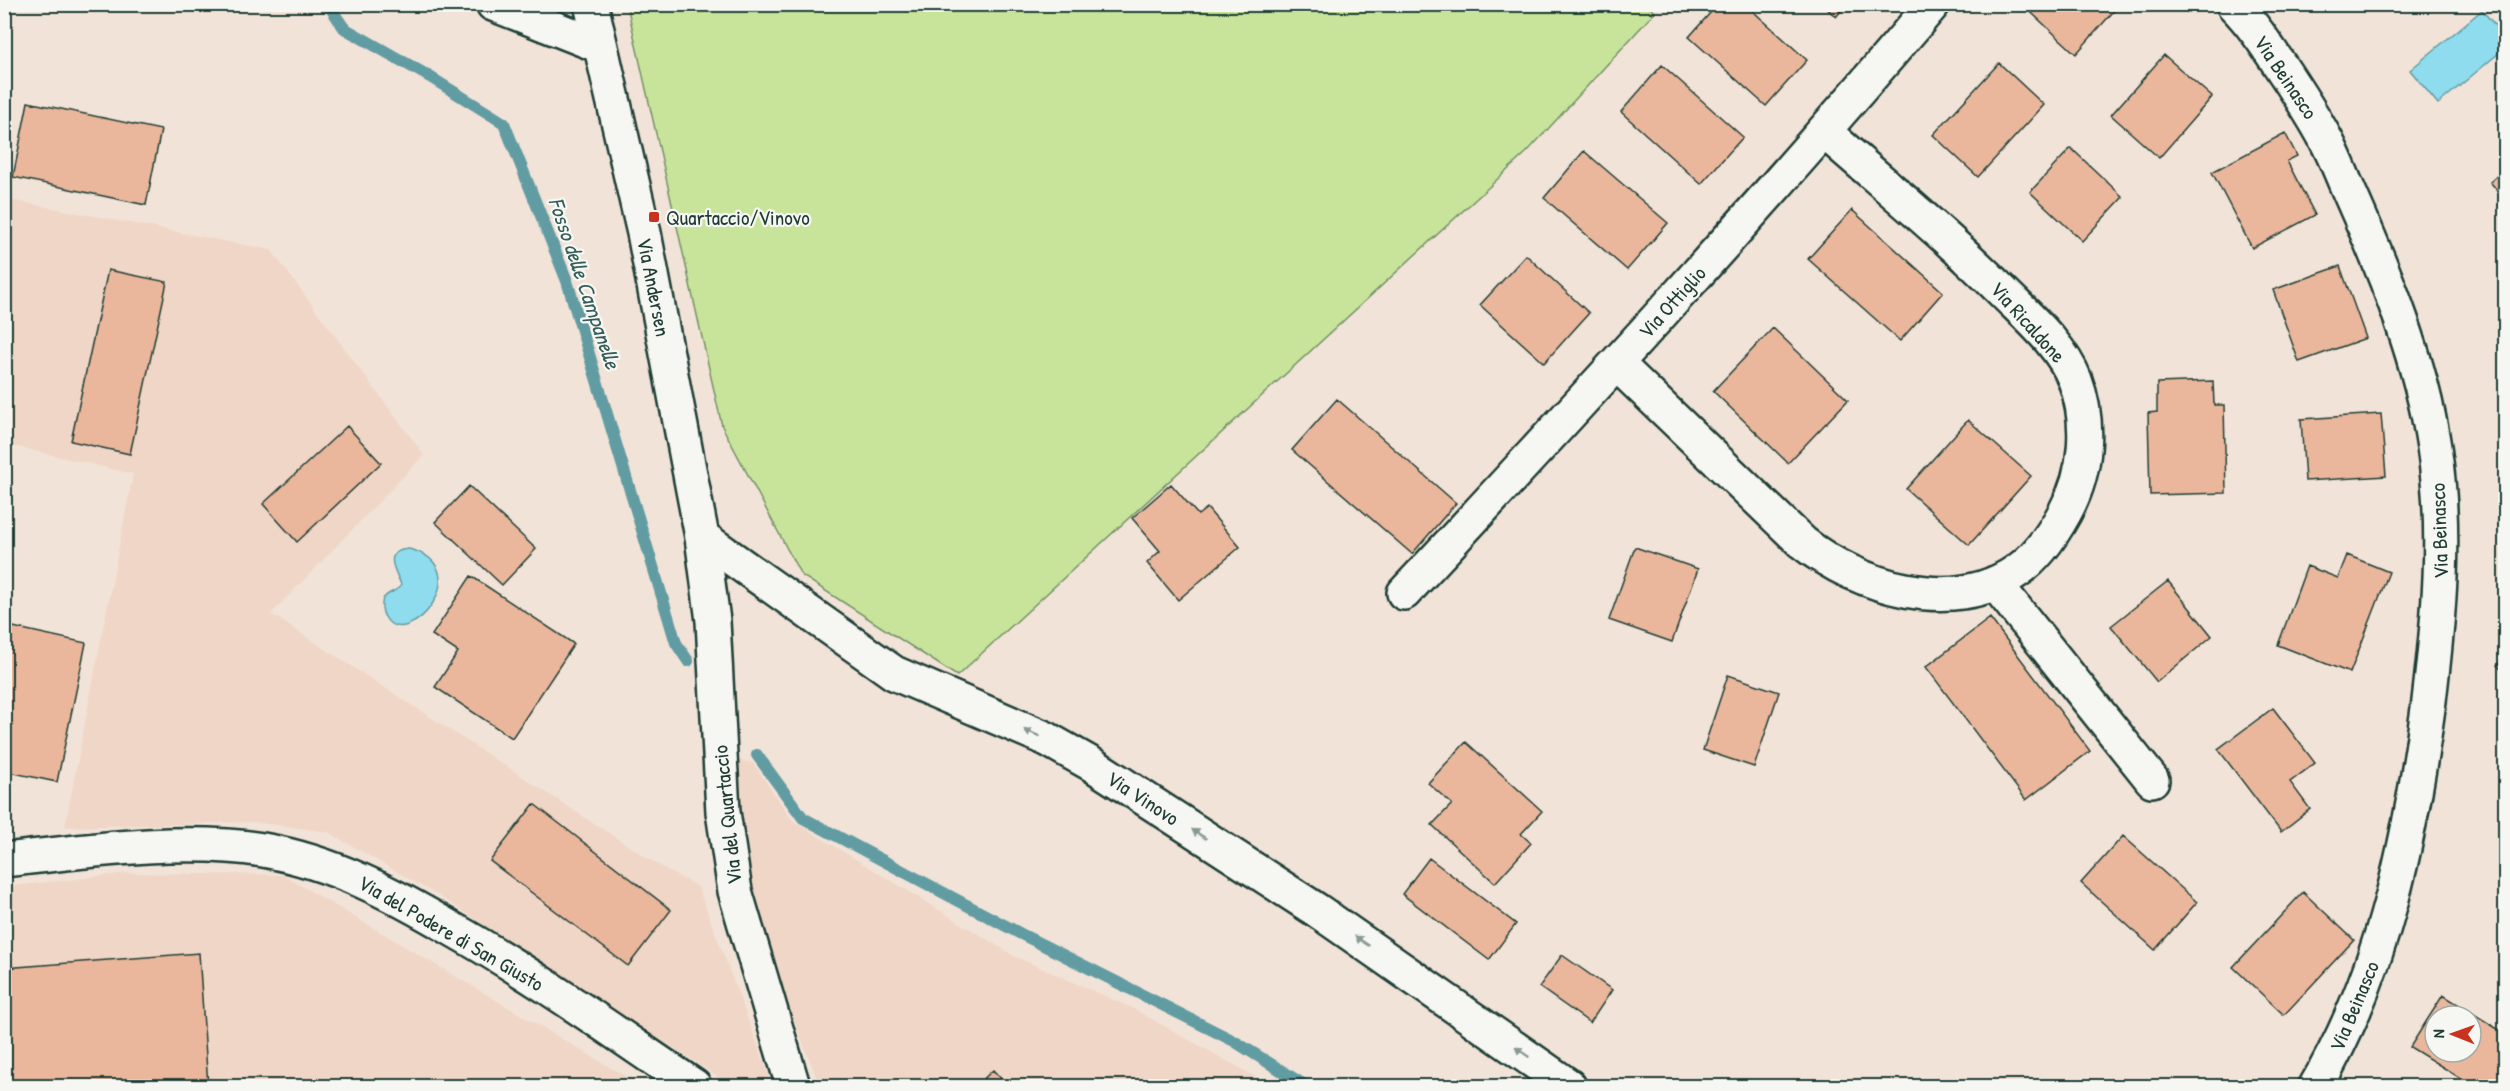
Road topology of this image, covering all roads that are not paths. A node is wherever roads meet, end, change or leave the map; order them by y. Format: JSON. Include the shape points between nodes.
{"nodes":[{"id":1,"x":493,"y":4,"type":"edge"},
{"id":2,"x":591,"y":4,"type":"edge"},
{"id":3,"x":1932,"y":4,"type":"edge"},
{"id":4,"x":2234,"y":4,"type":"edge"},
{"id":5,"x":600,"y":46,"type":"junction"},
{"id":6,"x":1825,"y":132,"type":"junction"},
{"id":7,"x":1617,"y":364,"type":"junction"},
{"id":8,"x":702,"y":537,"type":"junction"},
{"id":9,"x":1995,"y":583,"type":"junction"},
{"id":10,"x":1404,"y":593,"type":"dead end"},
{"id":11,"x":2152,"y":780,"type":"dead end"},
{"id":12,"x":4,"y":860,"type":"edge"},
{"id":13,"x":694,"y":1086,"type":"edge"},
{"id":14,"x":793,"y":1086,"type":"edge"},
{"id":15,"x":1569,"y":1086,"type":"edge"},
{"id":16,"x":2316,"y":1086,"type":"edge"}],
"edges":[{"from":1,"to":5,"type":"street"},
{"from":2,"to":5,"type":"street","name":"Via Andersen"},
{"from":3,"to":6,"type":"street","name":"Via Ottiglio"},
{"from":4,"to":16,"type":"street","name":"Via Beinasco","via":[[2301,97],[2326,140],[2358,211],[2418,375],[2434,448],[2440,516],[2441,583],[2436,647],[2422,754],[2401,865],[2362,993]]},
{"from":5,"to":8,"type":"street","name":"Via Andersen","via":[[644,233]]},
{"from":6,"to":7,"type":"street","name":"Via Ottiglio"},
{"from":6,"to":9,"type":"street","name":"Via Ricaldone","via":[[1969,258],[2037,326],[2067,363],[2075,382],[2085,445],[2083,469],[2071,501],[2041,549],[2019,570]]},
{"from":7,"to":9,"type":"street","name":"Via Ricaldone","via":[[1787,528],[1835,565],[1885,584],[1930,594]]},
{"from":7,"to":10,"type":"street","name":"Via Ottiglio"},
{"from":8,"to":14,"type":"street","name":"Via del Quartaccio","via":[[713,621],[720,781],[729,861]]},
{"from":15,"to":8,"type":"street","name":"Via Vinovo","one_way":true,"via":[[1318,911],[1093,765],[1047,739],[894,673]]},
{"from":9,"to":11,"type":"street"},
{"from":12,"to":13,"type":"street","name":"Via del Podere di San Giusto","via":[[102,849],[209,846],[261,850],[336,869],[497,954]]}]}
